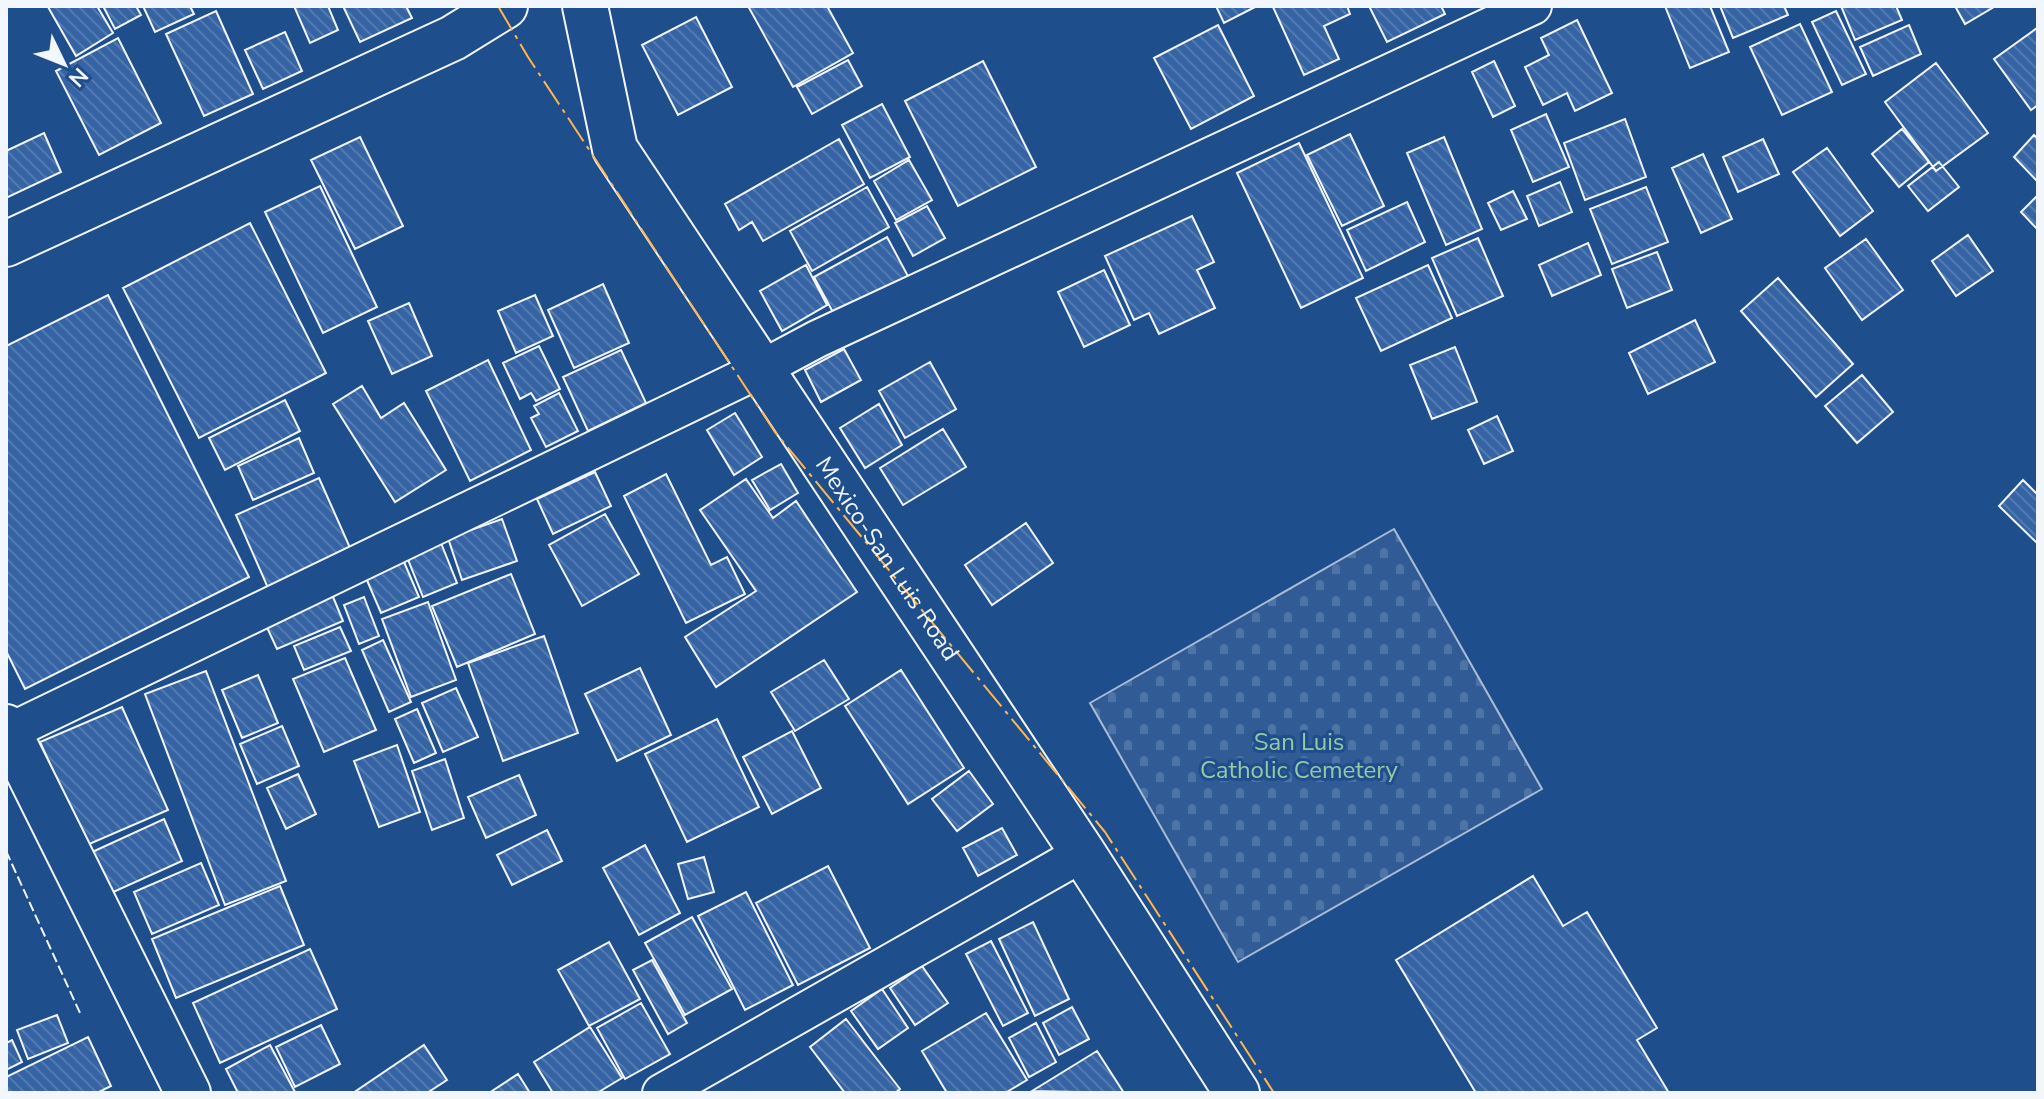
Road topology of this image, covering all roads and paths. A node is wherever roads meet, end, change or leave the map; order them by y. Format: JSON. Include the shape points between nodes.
{"nodes":[{"id":1,"x":505,"y":6,"type":"edge"},
{"id":2,"x":585,"y":6,"type":"edge"},
{"id":3,"x":1533,"y":6,"type":"edge"},
{"id":4,"x":6,"y":244,"type":"edge"},
{"id":5,"x":761,"y":369,"type":"junction"},
{"id":6,"x":7,"y":730,"type":"edge"},
{"id":7,"x":1083,"y":853,"type":"junction"},
{"id":8,"x":188,"y":1093,"type":"edge"},
{"id":9,"x":661,"y":1093,"type":"edge"},
{"id":10,"x":1237,"y":1093,"type":"edge"}],
"edges":[{"from":1,"to":4,"type":"main road","via":[[453,38]]},
{"from":2,"to":5,"type":"main road","name":"Mexico-San Luis Road","via":[[615,149]]},
{"from":3,"to":5,"type":"street"},
{"from":5,"to":6,"type":"street"},
{"from":5,"to":7,"type":"main road","name":"Mexico-San Luis Road"},
{"from":6,"to":8,"type":"main road"},
{"from":7,"to":9,"type":"street"},
{"from":7,"to":10,"type":"main road","name":"Mexico-San Luis Road"}]}
